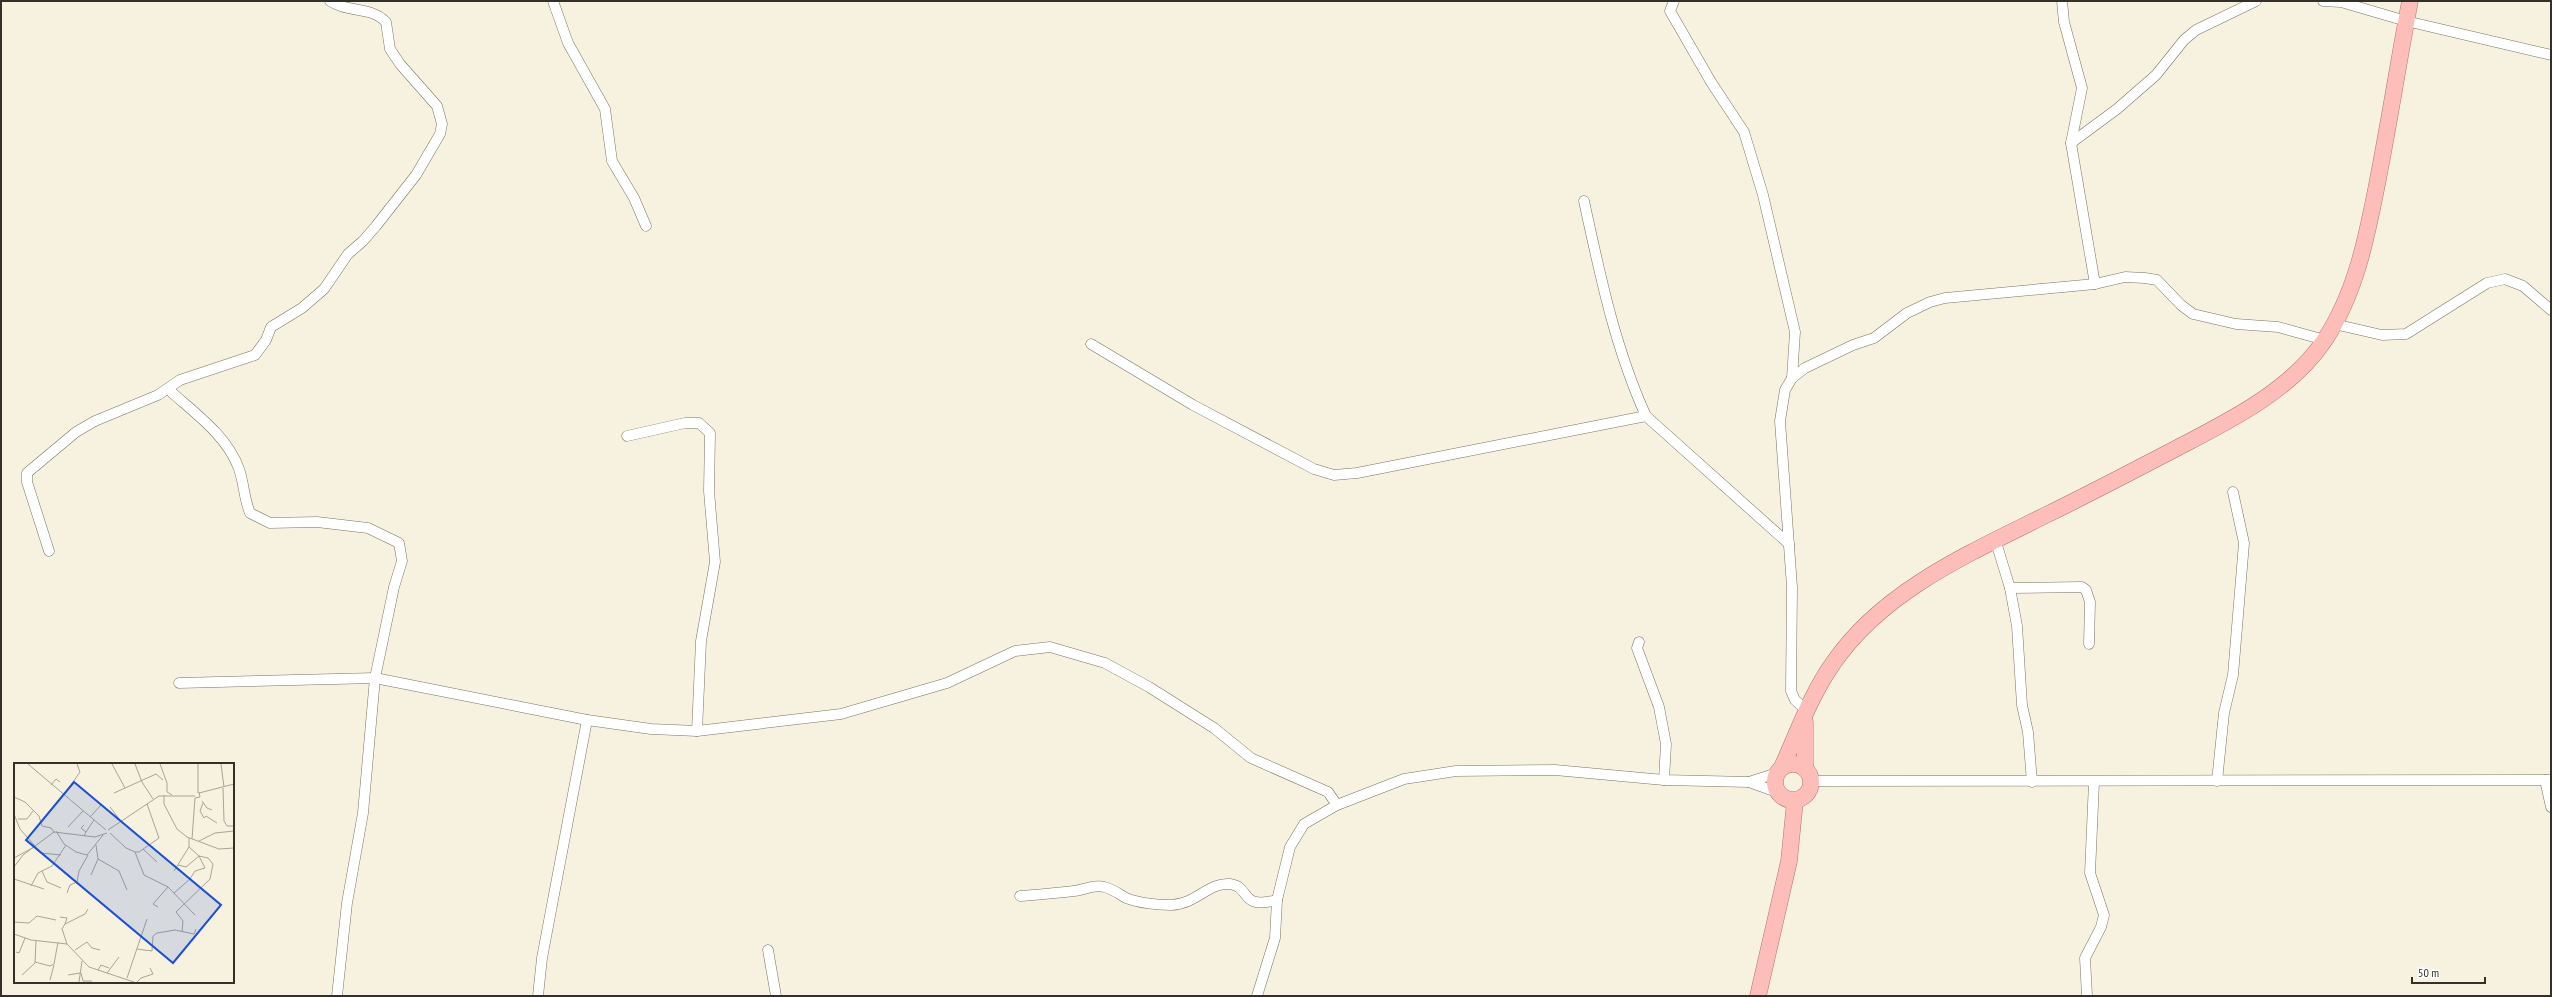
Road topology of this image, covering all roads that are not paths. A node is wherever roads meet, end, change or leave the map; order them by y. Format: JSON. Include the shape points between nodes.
{"nodes":[{"id":1,"x":330,"y":1,"type":"edge"},
{"id":2,"x":552,"y":1,"type":"edge"},
{"id":3,"x":1674,"y":1,"type":"edge"},
{"id":4,"x":2062,"y":1,"type":"edge"},
{"id":5,"x":2256,"y":1,"type":"edge"},
{"id":6,"x":2323,"y":1,"type":"edge"},
{"id":7,"x":2410,"y":1,"type":"edge"},
{"id":8,"x":2406,"y":21,"type":"junction"},
{"id":9,"x":2551,"y":55,"type":"edge"},
{"id":10,"x":2071,"y":142,"type":"junction"},
{"id":11,"x":1584,"y":201,"type":"dead end"},
{"id":12,"x":646,"y":226,"type":"dead end"},
{"id":13,"x":2095,"y":284,"type":"junction"},
{"id":14,"x":2551,"y":310,"type":"edge"},
{"id":15,"x":2334,"y":324,"type":"junction"},
{"id":16,"x":2325,"y":340,"type":"junction"},
{"id":17,"x":1091,"y":344,"type":"dead end"},
{"id":18,"x":1792,"y":378,"type":"junction"},
{"id":19,"x":168,"y":389,"type":"junction"},
{"id":20,"x":1646,"y":416,"type":"junction"},
{"id":21,"x":628,"y":436,"type":"dead end"},
{"id":22,"x":2233,"y":492,"type":"dead end"},
{"id":23,"x":1995,"y":539,"type":"junction"},
{"id":24,"x":1789,"y":544,"type":"junction"},
{"id":25,"x":49,"y":551,"type":"dead end"},
{"id":26,"x":2010,"y":588,"type":"junction"},
{"id":27,"x":1639,"y":642,"type":"dead end"},
{"id":28,"x":2090,"y":644,"type":"dead end"},
{"id":29,"x":375,"y":678,"type":"junction"},
{"id":30,"x":179,"y":683,"type":"dead end"},
{"id":31,"x":1806,"y":715,"type":"junction"},
{"id":32,"x":587,"y":720,"type":"junction"},
{"id":33,"x":696,"y":731,"type":"junction"},
{"id":34,"x":1780,"y":770,"type":"junction"},
{"id":35,"x":1808,"y":775,"type":"junction"},
{"id":36,"x":1664,"y":780,"type":"junction"},
{"id":37,"x":2548,"y":780,"type":"edge"},
{"id":38,"x":2217,"y":781,"type":"junction"},
{"id":39,"x":1749,"y":782,"type":"junction"},
{"id":40,"x":2032,"y":782,"type":"junction"},
{"id":41,"x":2094,"y":782,"type":"junction"},
{"id":42,"x":1777,"y":792,"type":"junction"},
{"id":43,"x":1795,"y":801,"type":"junction"},
{"id":44,"x":1337,"y":805,"type":"junction"},
{"id":45,"x":2551,"y":807,"type":"edge"},
{"id":46,"x":1020,"y":896,"type":"dead end"},
{"id":47,"x":1278,"y":900,"type":"junction"},
{"id":48,"x":768,"y":950,"type":"dead end"},
{"id":49,"x":337,"y":996,"type":"edge"},
{"id":50,"x":538,"y":996,"type":"edge"},
{"id":51,"x":776,"y":996,"type":"edge"},
{"id":52,"x":1256,"y":996,"type":"edge"},
{"id":53,"x":1758,"y":996,"type":"edge"},
{"id":54,"x":2087,"y":996,"type":"edge"}],
"edges":[{"from":1,"to":19,"type":"street","via":[[352,10],[374,12],[386,22],[390,49],[437,106],[442,124],[440,134],[416,175],[363,241],[348,254],[324,289],[302,308],[271,327],[266,340],[255,355],[180,380]]},
{"from":2,"to":12,"type":"street","via":[[568,43],[605,109],[612,161],[634,198]]},
{"from":3,"to":18,"type":"street","via":[[1670,11],[1710,82],[1744,132],[1763,195],[1796,332]]},
{"from":4,"to":10,"type":"street","via":[[2064,22],[2082,88]]},
{"from":5,"to":10,"type":"street","via":[[2196,30],[2184,40],[2156,75],[2123,104]]},
{"from":6,"to":8,"type":"street","via":[[2341,2]]},
{"from":7,"to":8,"type":"main road"},
{"from":8,"to":9,"type":"street"},
{"from":8,"to":15,"type":"main road","via":[[2366,240],[2345,301]]},
{"from":10,"to":13,"type":"street"},
{"from":11,"to":20,"type":"street","via":[[1610,319]]},
{"from":13,"to":16,"type":"street","via":[[2125,277],[2157,280],[2193,314],[2236,324],[2278,326]]},
{"from":13,"to":18,"type":"street","via":[[1945,298],[1930,302],[1907,313],[1874,338],[1818,361]]},
{"from":14,"to":15,"type":"street","via":[[2523,286],[2505,279],[2487,283],[2406,334],[2382,335]]},
{"from":15,"to":16,"type":"main road"},
{"from":16,"to":23,"type":"main road","via":[[2312,357],[2273,392],[2213,429]]},
{"from":17,"to":20,"type":"street","via":[[1193,406],[1314,469],[1334,475],[1357,473]]},
{"from":18,"to":24,"type":"street","via":[[1785,390],[1780,421]]},
{"from":19,"to":25,"type":"street","via":[[76,432],[27,473],[27,482]]},
{"from":19,"to":29,"type":"street","via":[[215,431],[225,444],[239,468],[250,513],[270,523],[317,522],[368,528],[399,543],[402,561]]},
{"from":20,"to":24,"type":"street"},
{"from":21,"to":33,"type":"street","via":[[686,422],[699,423],[710,434],[709,491],[716,562],[701,642]]},
{"from":22,"to":38,"type":"street","via":[[2244,543],[2233,675],[2224,713]]},
{"from":23,"to":26,"type":"street"},
{"from":23,"to":31,"type":"main road","via":[[1898,598],[1866,623],[1834,662],[1820,684]]},
{"from":24,"to":31,"type":"street","via":[[1792,587],[1791,691]]},
{"from":26,"to":28,"type":"street","via":[[2082,587],[2090,596]]},
{"from":26,"to":40,"type":"street","via":[[2017,626],[2020,684],[2028,732]]},
{"from":27,"to":36,"type":"street","via":[[1637,648],[1659,707],[1666,744]]},
{"from":29,"to":30,"type":"street"},
{"from":29,"to":32,"type":"street"},
{"from":29,"to":49,"type":"street","via":[[364,814],[347,902]]},
{"from":31,"to":34,"type":"main road"},
{"from":31,"to":35,"type":"main road"},
{"from":32,"to":33,"type":"street","via":[[651,729]]},
{"from":32,"to":50,"type":"street","via":[[542,958]]},
{"from":33,"to":44,"type":"street","via":[[841,714],[947,683],[1015,652],[1050,647],[1105,663],[1149,687],[1214,728],[1251,758],[1328,792]]},
{"from":34,"to":35,"type":"main road","via":[[1792,764]]},
{"from":34,"to":39,"type":"street"},
{"from":34,"to":42,"type":"main road","via":[[1774,782]]},
{"from":35,"to":40,"type":"street"},
{"from":35,"to":43,"type":"main road","via":[[1805,796]]},
{"from":36,"to":39,"type":"street"},
{"from":36,"to":44,"type":"street","via":[[1555,770],[1456,771],[1404,779]]},
{"from":37,"to":38,"type":"street"},
{"from":37,"to":45,"type":"street"},
{"from":38,"to":41,"type":"street"},
{"from":39,"to":42,"type":"street"},
{"from":40,"to":41,"type":"street"},
{"from":41,"to":54,"type":"street","via":[[2090,873],[2104,915],[2102,927],[2085,958]]},
{"from":42,"to":43,"type":"main road","via":[[1785,799]]},
{"from":43,"to":53,"type":"main road","via":[[1789,861]]},
{"from":44,"to":47,"type":"street","via":[[1304,824],[1290,847]]},
{"from":46,"to":47,"type":"street","via":[[1104,886],[1127,898],[1171,905],[1188,903],[1207,890],[1219,885],[1232,884],[1253,902],[1261,904]]},
{"from":47,"to":52,"type":"street","via":[[1275,938]]},
{"from":48,"to":51,"type":"street"}]}
